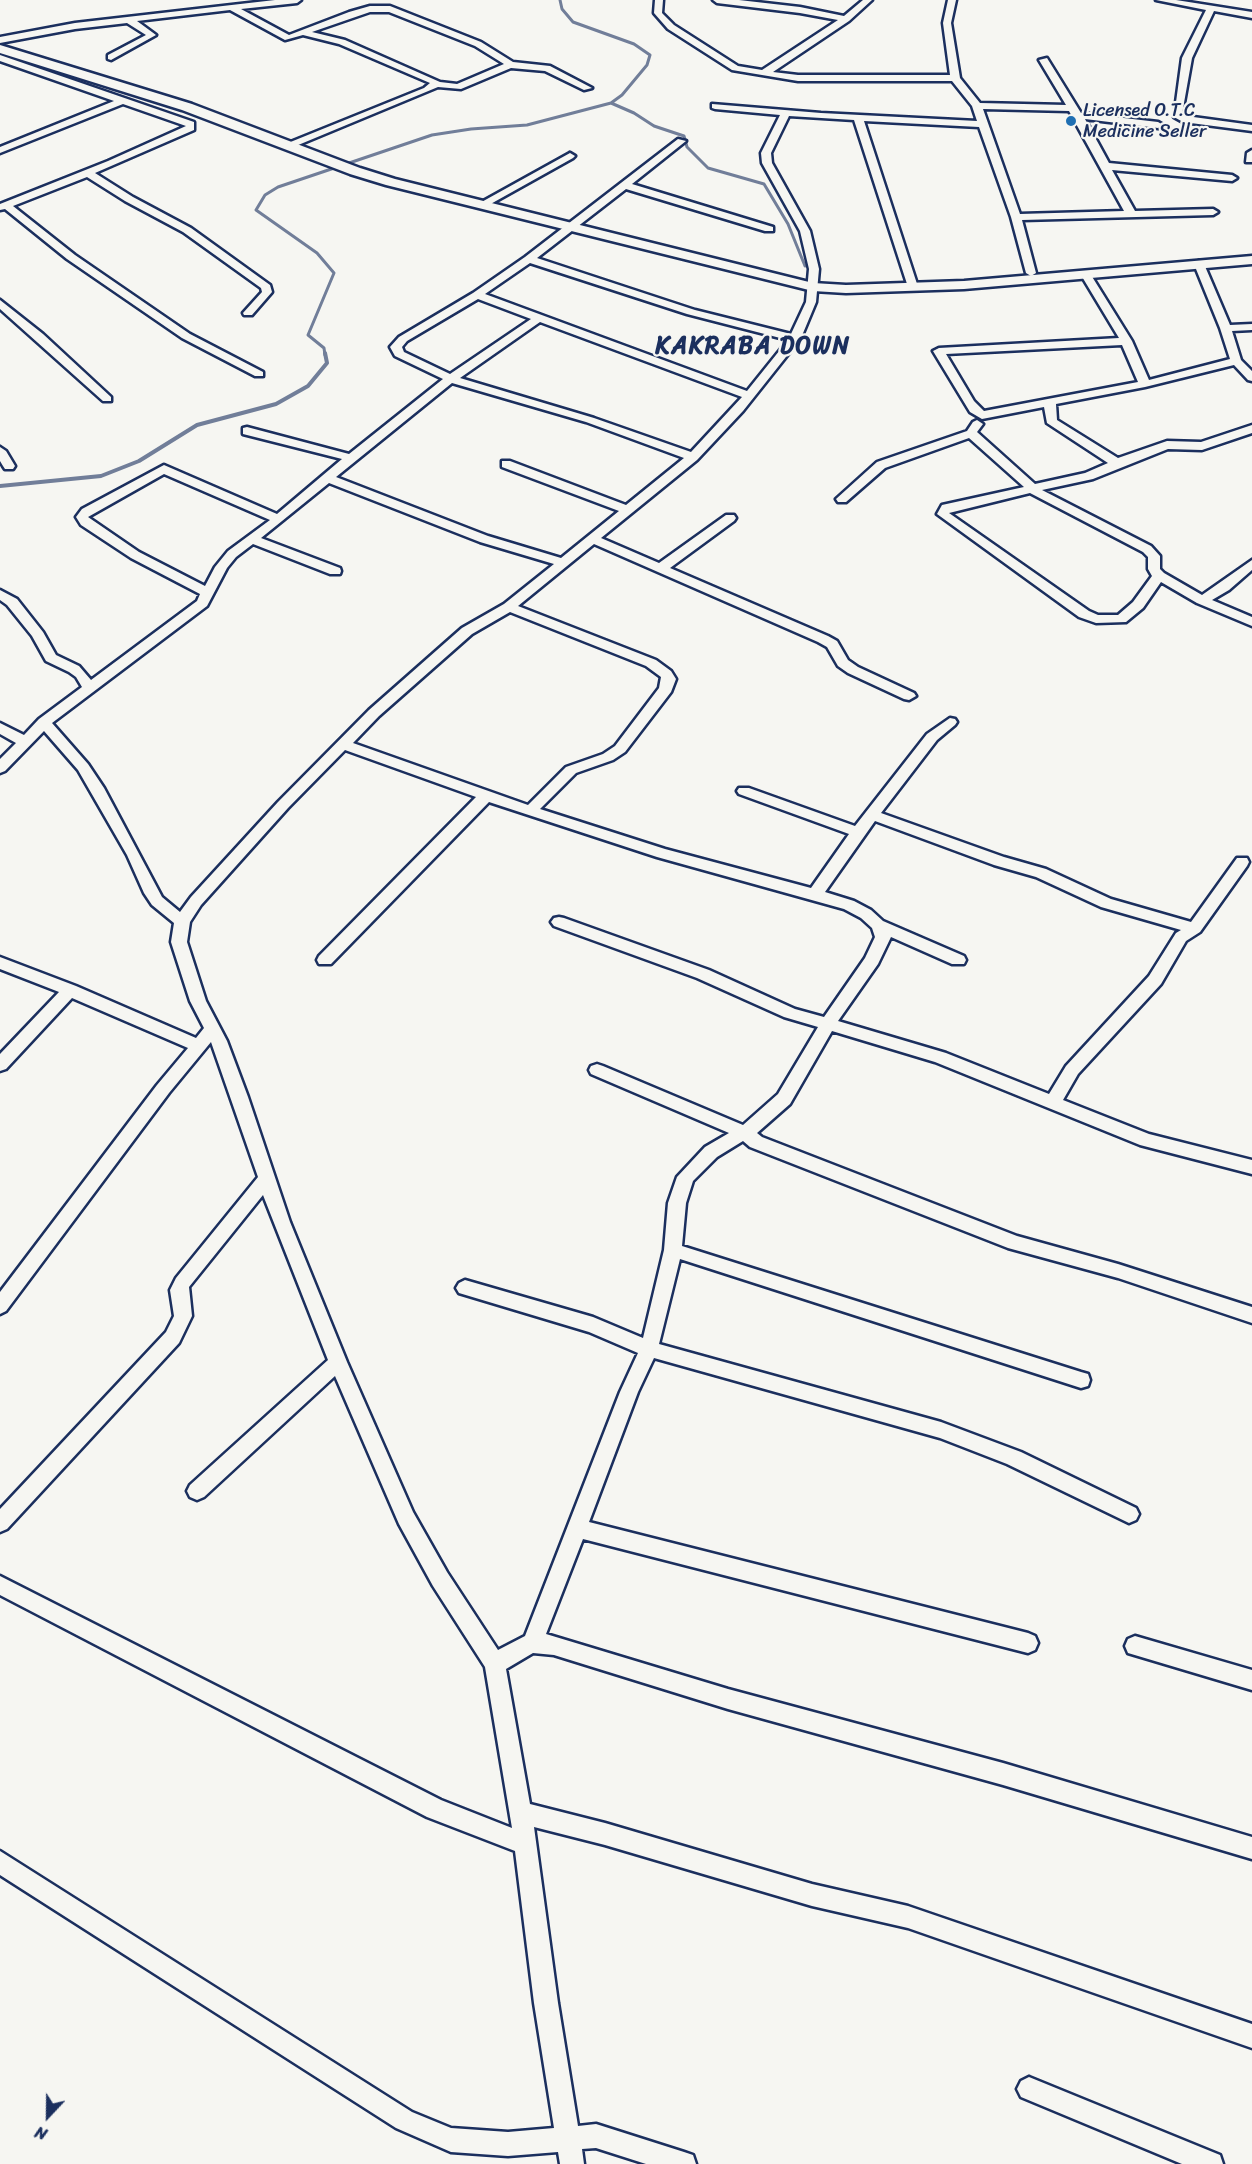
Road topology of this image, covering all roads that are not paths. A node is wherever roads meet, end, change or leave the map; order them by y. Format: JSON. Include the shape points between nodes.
{"nodes":[{"id":1,"x":297,"y":0,"type":"edge"},
{"id":2,"x":658,"y":0,"type":"edge"},
{"id":3,"x":717,"y":0,"type":"edge"},
{"id":4,"x":868,"y":0,"type":"edge"},
{"id":5,"x":952,"y":0,"type":"edge"},
{"id":6,"x":1160,"y":0,"type":"edge"},
{"id":7,"x":232,"y":8,"type":"junction"},
{"id":8,"x":1211,"y":9,"type":"junction"},
{"id":9,"x":1252,"y":15,"type":"edge"},
{"id":10,"x":846,"y":19,"type":"junction"},
{"id":11,"x":129,"y":20,"type":"junction"},
{"id":12,"x":305,"y":33,"type":"junction"},
{"id":13,"x":0,"y":40,"type":"edge"},
{"id":14,"x":0,"y":49,"type":"edge"},
{"id":15,"x":111,"y":57,"type":"dead end"},
{"id":16,"x":0,"y":58,"type":"edge"},
{"id":17,"x":1044,"y":60,"type":"dead end"},
{"id":18,"x":510,"y":65,"type":"junction"},
{"id":19,"x":763,"y":74,"type":"junction"},
{"id":20,"x":955,"y":78,"type":"junction"},
{"id":21,"x":435,"y":84,"type":"junction"},
{"id":22,"x":587,"y":88,"type":"dead end"},
{"id":23,"x":124,"y":100,"type":"junction"},
{"id":24,"x":715,"y":106,"type":"dead end"},
{"id":25,"x":977,"y":106,"type":"junction"},
{"id":26,"x":1075,"y":111,"type":"junction"},
{"id":27,"x":785,"y":114,"type":"junction"},
{"id":28,"x":858,"y":118,"type":"junction"},
{"id":29,"x":984,"y":124,"type":"junction"},
{"id":30,"x":1158,"y":125,"type":"dead end"},
{"id":31,"x":1252,"y":128,"type":"edge"},
{"id":32,"x":681,"y":141,"type":"dead end"},
{"id":33,"x":291,"y":145,"type":"junction"},
{"id":34,"x":0,"y":150,"type":"edge"},
{"id":35,"x":570,"y":156,"type":"dead end"},
{"id":36,"x":1105,"y":166,"type":"junction"},
{"id":37,"x":88,"y":173,"type":"junction"},
{"id":38,"x":1232,"y":178,"type":"dead end"},
{"id":39,"x":624,"y":185,"type":"junction"},
{"id":40,"x":483,"y":204,"type":"junction"},
{"id":41,"x":3,"y":206,"type":"edge"},
{"id":42,"x":1130,"y":212,"type":"junction"},
{"id":43,"x":1213,"y":212,"type":"dead end"},
{"id":44,"x":1016,"y":217,"type":"junction"},
{"id":45,"x":571,"y":225,"type":"junction"},
{"id":46,"x":769,"y":229,"type":"dead end"},
{"id":47,"x":1252,"y":252,"type":"edge"},
{"id":48,"x":529,"y":259,"type":"junction"},
{"id":49,"x":1252,"y":260,"type":"edge"},
{"id":50,"x":1198,"y":264,"type":"junction"},
{"id":51,"x":1031,"y":273,"type":"junction"},
{"id":52,"x":1086,"y":275,"type":"junction"},
{"id":53,"x":912,"y":283,"type":"junction"},
{"id":54,"x":809,"y":284,"type":"junction"},
{"id":55,"x":477,"y":295,"type":"junction"},
{"id":56,"x":0,"y":303,"type":"edge"},
{"id":57,"x":248,"y":313,"type":"dead end"},
{"id":58,"x":539,"y":318,"type":"junction"},
{"id":59,"x":1252,"y":327,"type":"edge"},
{"id":60,"x":1226,"y":328,"type":"junction"},
{"id":61,"x":795,"y":338,"type":"junction"},
{"id":62,"x":1125,"y":341,"type":"junction"},
{"id":63,"x":1236,"y":361,"type":"junction"},
{"id":64,"x":259,"y":374,"type":"dead end"},
{"id":65,"x":1252,"y":378,"type":"edge"},
{"id":66,"x":451,"y":379,"type":"junction"},
{"id":67,"x":1145,"y":384,"type":"junction"},
{"id":68,"x":748,"y":395,"type":"junction"},
{"id":69,"x":107,"y":399,"type":"dead end"},
{"id":70,"x":1050,"y":402,"type":"junction"},
{"id":71,"x":982,"y":415,"type":"junction"},
{"id":72,"x":1252,"y":429,"type":"edge"},
{"id":73,"x":247,"y":431,"type":"dead end"},
{"id":74,"x":971,"y":433,"type":"junction"},
{"id":75,"x":0,"y":451,"type":"edge"},
{"id":76,"x":693,"y":457,"type":"junction"},
{"id":77,"x":351,"y":458,"type":"junction"},
{"id":78,"x":1117,"y":463,"type":"junction"},
{"id":79,"x":506,"y":464,"type":"dead end"},
{"id":80,"x":9,"y":466,"type":"dead end"},
{"id":81,"x":327,"y":478,"type":"junction"},
{"id":82,"x":1035,"y":490,"type":"junction"},
{"id":83,"x":842,"y":499,"type":"dead end"},
{"id":84,"x":628,"y":510,"type":"junction"},
{"id":85,"x":730,"y":518,"type":"dead end"},
{"id":86,"x":279,"y":519,"type":"junction"},
{"id":87,"x":251,"y":539,"type":"junction"},
{"id":88,"x":592,"y":539,"type":"junction"},
{"id":89,"x":561,"y":562,"type":"junction"},
{"id":90,"x":1252,"y":564,"type":"edge"},
{"id":91,"x":660,"y":569,"type":"junction"},
{"id":92,"x":335,"y":571,"type":"dead end"},
{"id":93,"x":1159,"y":576,"type":"junction"},
{"id":94,"x":207,"y":592,"type":"junction"},
{"id":95,"x":0,"y":594,"type":"edge"},
{"id":96,"x":1202,"y":600,"type":"junction"},
{"id":97,"x":509,"y":607,"type":"junction"},
{"id":98,"x":1252,"y":622,"type":"edge"},
{"id":99,"x":90,"y":688,"type":"junction"},
{"id":100,"x":909,"y":696,"type":"dead end"},
{"id":101,"x":44,"y":722,"type":"junction"},
{"id":102,"x":950,"y":722,"type":"dead end"},
{"id":103,"x":0,"y":728,"type":"edge"},
{"id":104,"x":26,"y":742,"type":"junction"},
{"id":105,"x":342,"y":744,"type":"junction"},
{"id":106,"x":0,"y":768,"type":"edge"},
{"id":107,"x":744,"y":791,"type":"dead end"},
{"id":108,"x":486,"y":796,"type":"junction"},
{"id":109,"x":530,"y":811,"type":"junction"},
{"id":110,"x":873,"y":815,"type":"junction"},
{"id":111,"x":858,"y":832,"type":"junction"},
{"id":112,"x":1242,"y":862,"type":"dead end"},
{"id":113,"x":815,"y":894,"type":"junction"},
{"id":114,"x":182,"y":921,"type":"junction"},
{"id":115,"x":559,"y":922,"type":"dead end"},
{"id":116,"x":878,"y":925,"type":"junction"},
{"id":117,"x":1195,"y":928,"type":"junction"},
{"id":118,"x":325,"y":960,"type":"dead end"},
{"id":119,"x":958,"y":960,"type":"dead end"},
{"id":120,"x":0,"y":963,"type":"edge"},
{"id":121,"x":70,"y":990,"type":"junction"},
{"id":122,"x":828,"y":1024,"type":"junction"},
{"id":123,"x":213,"y":1029,"type":"junction"},
{"id":124,"x":200,"y":1046,"type":"junction"},
{"id":125,"x":0,"y":1065,"type":"edge"},
{"id":126,"x":597,"y":1070,"type":"dead end"},
{"id":127,"x":1053,"y":1102,"type":"junction"},
{"id":128,"x":744,"y":1132,"type":"junction"},
{"id":129,"x":1252,"y":1167,"type":"edge"},
{"id":130,"x":266,"y":1179,"type":"junction"},
{"id":131,"x":672,"y":1250,"type":"junction"},
{"id":132,"x":465,"y":1288,"type":"dead end"},
{"id":133,"x":0,"y":1306,"type":"edge"},
{"id":134,"x":1252,"y":1314,"type":"edge"},
{"id":135,"x":649,"y":1349,"type":"junction"},
{"id":136,"x":338,"y":1362,"type":"junction"},
{"id":137,"x":1080,"y":1380,"type":"dead end"},
{"id":138,"x":197,"y":1491,"type":"dead end"},
{"id":139,"x":1130,"y":1514,"type":"dead end"},
{"id":140,"x":0,"y":1524,"type":"edge"},
{"id":141,"x":577,"y":1528,"type":"junction"},
{"id":142,"x":0,"y":1585,"type":"edge"},
{"id":143,"x":533,"y":1643,"type":"junction"},
{"id":144,"x":1028,"y":1643,"type":"dead end"},
{"id":145,"x":1135,"y":1646,"type":"dead end"},
{"id":146,"x":495,"y":1664,"type":"junction"},
{"id":147,"x":1252,"y":1680,"type":"edge"},
{"id":148,"x":521,"y":1813,"type":"junction"},
{"id":149,"x":525,"y":1844,"type":"junction"},
{"id":150,"x":1252,"y":1848,"type":"edge"},
{"id":151,"x":0,"y":1863,"type":"edge"},
{"id":152,"x":1252,"y":2036,"type":"edge"},
{"id":153,"x":1029,"y":2089,"type":"dead end"},
{"id":154,"x":568,"y":2138,"type":"junction"},
{"id":155,"x":572,"y":2164,"type":"edge"},
{"id":156,"x":684,"y":2164,"type":"edge"},
{"id":157,"x":1211,"y":2164,"type":"edge"}],
"edges":[{"from":1,"to":7,"type":"street"},
{"from":2,"to":19,"type":"street","via":[[658,13],[671,27],[735,68]]},
{"from":3,"to":10,"type":"street"},
{"from":4,"to":10,"type":"street"},
{"from":5,"to":20,"type":"street","via":[[947,23]]},
{"from":6,"to":8,"type":"street"},
{"from":7,"to":11,"type":"street"},
{"from":7,"to":12,"type":"street","via":[[282,36],[293,38]]},
{"from":8,"to":9,"type":"street"},
{"from":8,"to":31,"type":"street","via":[[1187,58],[1177,115]]},
{"from":10,"to":19,"type":"street"},
{"from":11,"to":13,"type":"street"},
{"from":11,"to":15,"type":"street","via":[[152,35]]},
{"from":12,"to":18,"type":"street","via":[[352,14],[390,9],[478,44]]},
{"from":12,"to":21,"type":"street","via":[[342,42],[430,78]]},
{"from":14,"to":33,"type":"street","via":[[187,107]]},
{"from":16,"to":23,"type":"street"},
{"from":17,"to":26,"type":"street"},
{"from":18,"to":21,"type":"street","via":[[459,87]]},
{"from":18,"to":22,"type":"street","via":[[547,68]]},
{"from":19,"to":20,"type":"street"},
{"from":20,"to":25,"type":"street"},
{"from":21,"to":33,"type":"street"},
{"from":23,"to":34,"type":"street"},
{"from":23,"to":37,"type":"street","via":[[184,120],[191,124],[190,128]]},
{"from":24,"to":27,"type":"street"},
{"from":25,"to":26,"type":"street"},
{"from":25,"to":29,"type":"street"},
{"from":26,"to":30,"type":"street"},
{"from":26,"to":36,"type":"street"},
{"from":27,"to":28,"type":"street"},
{"from":27,"to":54,"type":"street","via":[[766,153],[767,163],[805,231],[814,269]]},
{"from":28,"to":29,"type":"street"},
{"from":28,"to":53,"type":"street"},
{"from":29,"to":44,"type":"street"},
{"from":32,"to":39,"type":"street"},
{"from":33,"to":40,"type":"street","via":[[390,182]]},
{"from":35,"to":40,"type":"street"},
{"from":36,"to":38,"type":"street"},
{"from":36,"to":42,"type":"street"},
{"from":37,"to":41,"type":"street"},
{"from":37,"to":57,"type":"street","via":[[187,230],[266,287],[267,292]]},
{"from":39,"to":45,"type":"street"},
{"from":39,"to":46,"type":"street"},
{"from":40,"to":45,"type":"street"},
{"from":41,"to":64,"type":"street","via":[[186,336]]},
{"from":42,"to":43,"type":"street"},
{"from":42,"to":44,"type":"street"},
{"from":44,"to":51,"type":"street"},
{"from":45,"to":48,"type":"street"},
{"from":45,"to":54,"type":"street"},
{"from":47,"to":51,"type":"street"},
{"from":48,"to":55,"type":"street"},
{"from":48,"to":61,"type":"street","via":[[691,312]]},
{"from":49,"to":50,"type":"street"},
{"from":50,"to":52,"type":"street"},
{"from":50,"to":60,"type":"street"},
{"from":51,"to":53,"type":"street"},
{"from":52,"to":53,"type":"street","via":[[1006,282]]},
{"from":52,"to":62,"type":"street"},
{"from":53,"to":54,"type":"street","via":[[846,289]]},
{"from":54,"to":61,"type":"street","via":[[811,302]]},
{"from":55,"to":58,"type":"street"},
{"from":55,"to":66,"type":"street","via":[[396,347],[399,354]]},
{"from":56,"to":69,"type":"street"},
{"from":58,"to":66,"type":"street"},
{"from":58,"to":68,"type":"street"},
{"from":59,"to":60,"type":"street"},
{"from":60,"to":63,"type":"street"},
{"from":61,"to":68,"type":"street"},
{"from":62,"to":67,"type":"street"},
{"from":62,"to":71,"type":"street","via":[[939,351],[974,410]]},
{"from":63,"to":65,"type":"street"},
{"from":63,"to":67,"type":"street"},
{"from":66,"to":76,"type":"street","via":[[590,420]]},
{"from":66,"to":77,"type":"street"},
{"from":67,"to":70,"type":"street"},
{"from":68,"to":76,"type":"street"},
{"from":70,"to":71,"type":"street"},
{"from":70,"to":78,"type":"street","via":[[1051,421]]},
{"from":71,"to":74,"type":"street"},
{"from":72,"to":78,"type":"street","via":[[1202,446],[1167,445]]},
{"from":73,"to":77,"type":"street"},
{"from":74,"to":82,"type":"street"},
{"from":74,"to":83,"type":"street","via":[[881,465]]},
{"from":75,"to":80,"type":"street"},
{"from":76,"to":84,"type":"street"},
{"from":77,"to":81,"type":"street"},
{"from":78,"to":82,"type":"street","via":[[1089,476]]},
{"from":79,"to":84,"type":"street"},
{"from":81,"to":86,"type":"street"},
{"from":81,"to":89,"type":"street","via":[[484,539]]},
{"from":82,"to":93,"type":"street","via":[[1147,549],[1154,556],[1154,569]]},
{"from":82,"to":93,"type":"street","via":[[946,508],[943,514],[1096,619],[1122,619]]},
{"from":84,"to":88,"type":"street"},
{"from":85,"to":91,"type":"street"},
{"from":86,"to":87,"type":"street"},
{"from":86,"to":94,"type":"street","via":[[164,469],[82,517],[135,555]]},
{"from":87,"to":92,"type":"street"},
{"from":87,"to":94,"type":"street","via":[[221,567]]},
{"from":88,"to":89,"type":"street"},
{"from":88,"to":91,"type":"street"},
{"from":89,"to":97,"type":"street"},
{"from":90,"to":96,"type":"street"},
{"from":91,"to":100,"type":"street","via":[[823,639],[832,644],[843,663]]},
{"from":93,"to":96,"type":"street"},
{"from":94,"to":99,"type":"street","via":[[202,603]]},
{"from":95,"to":99,"type":"street","via":[[12,602],[51,658],[81,674]]},
{"from":96,"to":98,"type":"street"},
{"from":97,"to":105,"type":"street","via":[[467,630]]},
{"from":97,"to":109,"type":"street","via":[[651,663],[669,679],[666,689],[620,749],[571,770]]},
{"from":99,"to":101,"type":"street"},
{"from":101,"to":104,"type":"street"},
{"from":101,"to":114,"type":"street","via":[[99,791],[157,901]]},
{"from":102,"to":110,"type":"street","via":[[932,738]]},
{"from":103,"to":104,"type":"street"},
{"from":104,"to":106,"type":"street"},
{"from":105,"to":108,"type":"street"},
{"from":105,"to":114,"type":"street","via":[[244,847]]},
{"from":107,"to":111,"type":"street"},
{"from":108,"to":109,"type":"street"},
{"from":108,"to":118,"type":"street"},
{"from":109,"to":113,"type":"street"},
{"from":110,"to":111,"type":"street"},
{"from":110,"to":117,"type":"street","via":[[1041,873],[1106,903]]},
{"from":111,"to":113,"type":"street"},
{"from":112,"to":117,"type":"street"},
{"from":113,"to":116,"type":"street","via":[[849,905]]},
{"from":114,"to":123,"type":"street","via":[[179,942],[198,1001]]},
{"from":115,"to":122,"type":"street","via":[[703,974],[790,1013]]},
{"from":116,"to":119,"type":"street"},
{"from":116,"to":122,"type":"street","via":[[883,938],[872,960]]},
{"from":117,"to":127,"type":"street","via":[[1181,937],[1155,980],[1072,1070]]},
{"from":120,"to":121,"type":"street"},
{"from":121,"to":124,"type":"street"},
{"from":121,"to":125,"type":"street"},
{"from":122,"to":127,"type":"street","via":[[940,1057]]},
{"from":122,"to":128,"type":"street","via":[[784,1099]]},
{"from":123,"to":124,"type":"street"},
{"from":123,"to":130,"type":"street"},
{"from":124,"to":133,"type":"street","via":[[163,1089]]},
{"from":126,"to":128,"type":"street"},
{"from":127,"to":129,"type":"street","via":[[1146,1140]]},
{"from":128,"to":131,"type":"street","via":[[711,1152],[686,1177],[677,1203]]},
{"from":128,"to":134,"type":"street","via":[[756,1142],[1014,1243]]},
{"from":130,"to":136,"type":"street"},
{"from":130,"to":140,"type":"street","via":[[182,1283],[179,1290],[183,1316],[173,1337]]},
{"from":131,"to":135,"type":"street"},
{"from":131,"to":137,"type":"street"},
{"from":132,"to":135,"type":"street","via":[[593,1325]]},
{"from":135,"to":139,"type":"street","via":[[941,1430],[1014,1458]]},
{"from":135,"to":141,"type":"street"},
{"from":136,"to":138,"type":"street"},
{"from":136,"to":146,"type":"street","via":[[406,1518]]},
{"from":141,"to":143,"type":"street"},
{"from":141,"to":144,"type":"street"},
{"from":142,"to":149,"type":"street","via":[[435,1809]]},
{"from":143,"to":146,"type":"street"},
{"from":143,"to":150,"type":"street","via":[[554,1645]]},
{"from":145,"to":147,"type":"street"},
{"from":146,"to":148,"type":"street"},
{"from":148,"to":149,"type":"street"},
{"from":148,"to":152,"type":"street","via":[[812,1895],[908,1917]]},
{"from":149,"to":154,"type":"street"},
{"from":151,"to":154,"type":"street","via":[[404,2120],[451,2140],[508,2144]]},
{"from":153,"to":157,"type":"street"},
{"from":154,"to":155,"type":"street"},
{"from":154,"to":156,"type":"street","via":[[596,2136]]}]}
